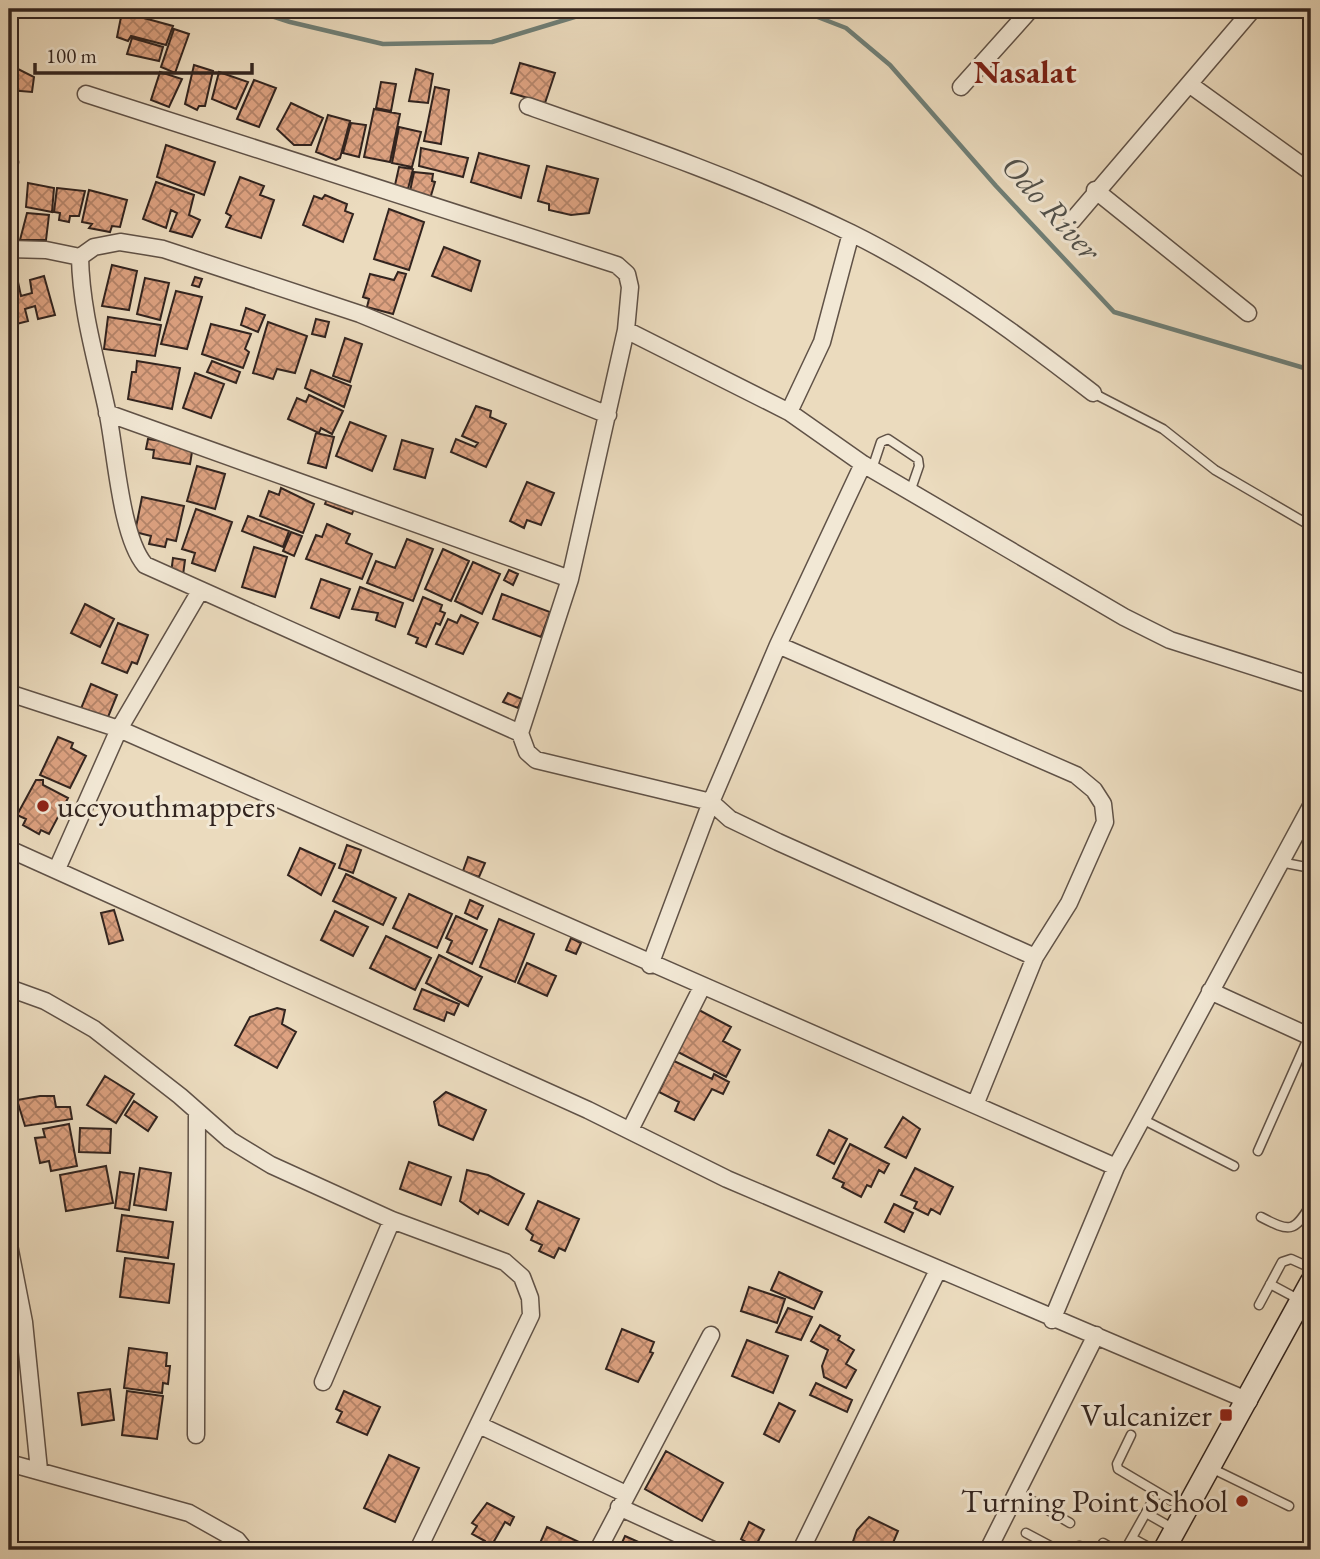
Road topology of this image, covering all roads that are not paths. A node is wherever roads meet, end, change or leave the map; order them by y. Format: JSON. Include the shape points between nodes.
{"nodes":[{"id":1,"x":1031,"y":9,"type":"edge"},
{"id":2,"x":1253,"y":9,"type":"edge"},
{"id":3,"x":1189,"y":83,"type":"junction"},
{"id":4,"x":961,"y":87,"type":"dead end"},
{"id":5,"x":86,"y":94,"type":"dead end"},
{"id":6,"x":528,"y":106,"type":"dead end"},
{"id":7,"x":1311,"y":172,"type":"edge"},
{"id":8,"x":1096,"y":190,"type":"junction"},
{"id":9,"x":1072,"y":221,"type":"dead end"},
{"id":10,"x":851,"y":233,"type":"junction"},
{"id":11,"x":9,"y":249,"type":"edge"},
{"id":12,"x":80,"y":257,"type":"junction"},
{"id":13,"x":1248,"y":313,"type":"dead end"},
{"id":14,"x":626,"y":330,"type":"junction"},
{"id":15,"x":1093,"y":393,"type":"joint"},
{"id":16,"x":789,"y":412,"type":"junction"},
{"id":17,"x":107,"y":413,"type":"junction"},
{"id":18,"x":608,"y":415,"type":"junction"},
{"id":19,"x":867,"y":467,"type":"junction"},
{"id":20,"x":910,"y":492,"type":"junction"},
{"id":21,"x":1311,"y":526,"type":"edge"},
{"id":22,"x":570,"y":579,"type":"junction"},
{"id":23,"x":200,"y":591,"type":"junction"},
{"id":24,"x":778,"y":645,"type":"junction"},
{"id":25,"x":1311,"y":685,"type":"edge"},
{"id":26,"x":9,"y":694,"type":"edge"},
{"id":27,"x":119,"y":729,"type":"junction"},
{"id":28,"x":520,"y":733,"type":"junction"},
{"id":29,"x":711,"y":802,"type":"junction"},
{"id":30,"x":1311,"y":806,"type":"edge"},
{"id":31,"x":9,"y":849,"type":"edge"},
{"id":32,"x":1280,"y":862,"type":"junction"},
{"id":33,"x":1311,"y":868,"type":"edge"},
{"id":34,"x":57,"y":869,"type":"junction"},
{"id":35,"x":1035,"y":957,"type":"junction"},
{"id":36,"x":650,"y":965,"type":"junction"},
{"id":37,"x":702,"y":987,"type":"junction"},
{"id":38,"x":9,"y":988,"type":"edge"},
{"id":39,"x":1210,"y":991,"type":"junction"},
{"id":40,"x":1310,"y":1036,"type":"edge"},
{"id":41,"x":975,"y":1105,"type":"junction"},
{"id":42,"x":197,"y":1111,"type":"junction"},
{"id":43,"x":1142,"y":1119,"type":"junction"},
{"id":44,"x":629,"y":1130,"type":"junction"},
{"id":45,"x":1258,"y":1151,"type":"dead end"},
{"id":46,"x":1234,"y":1166,"type":"dead end"},
{"id":47,"x":1116,"y":1167,"type":"junction"},
{"id":48,"x":1311,"y":1204,"type":"edge"},
{"id":49,"x":1261,"y":1217,"type":"dead end"},
{"id":50,"x":392,"y":1220,"type":"junction"},
{"id":51,"x":9,"y":1245,"type":"edge"},
{"id":52,"x":1311,"y":1268,"type":"edge"},
{"id":53,"x":939,"y":1270,"type":"junction"},
{"id":54,"x":1270,"y":1284,"type":"junction"},
{"id":55,"x":1307,"y":1294,"type":"edge"},
{"id":56,"x":1259,"y":1305,"type":"dead end"},
{"id":57,"x":1052,"y":1320,"type":"junction"},
{"id":58,"x":710,"y":1335,"type":"dead end"},
{"id":59,"x":1096,"y":1335,"type":"junction"},
{"id":60,"x":323,"y":1382,"type":"dead end"},
{"id":61,"x":1248,"y":1402,"type":"junction"},
{"id":62,"x":479,"y":1425,"type":"junction"},
{"id":63,"x":196,"y":1435,"type":"dead end"},
{"id":64,"x":1131,"y":1435,"type":"dead end"},
{"id":65,"x":9,"y":1463,"type":"edge"},
{"id":66,"x":1211,"y":1468,"type":"junction"},
{"id":67,"x":39,"y":1471,"type":"junction"},
{"id":68,"x":1018,"y":1493,"type":"junction"},
{"id":69,"x":622,"y":1501,"type":"junction"},
{"id":70,"x":1152,"y":1502,"type":"dead end"},
{"id":71,"x":1289,"y":1506,"type":"dead end"},
{"id":72,"x":1187,"y":1510,"type":"junction"},
{"id":73,"x":1146,"y":1513,"type":"junction"},
{"id":74,"x":1070,"y":1522,"type":"dead end"},
{"id":75,"x":1176,"y":1530,"type":"junction"},
{"id":76,"x":1027,"y":1533,"type":"dead end"},
{"id":77,"x":1132,"y":1538,"type":"junction"},
{"id":78,"x":1103,"y":1543,"type":"dead end"},
{"id":79,"x":245,"y":1550,"type":"edge"},
{"id":80,"x":418,"y":1550,"type":"edge"},
{"id":81,"x":598,"y":1550,"type":"edge"},
{"id":82,"x":713,"y":1550,"type":"edge"},
{"id":83,"x":801,"y":1550,"type":"edge"},
{"id":84,"x":988,"y":1550,"type":"edge"},
{"id":85,"x":1089,"y":1550,"type":"edge"},
{"id":86,"x":1115,"y":1550,"type":"edge"},
{"id":87,"x":1125,"y":1550,"type":"edge"},
{"id":88,"x":1154,"y":1550,"type":"edge"},
{"id":89,"x":1164,"y":1550,"type":"edge"}],
"edges":[{"from":1,"to":4,"type":"street"},
{"from":2,"to":3,"type":"street"},
{"from":3,"to":7,"type":"street"},
{"from":3,"to":8,"type":"street"},
{"from":5,"to":14,"type":"street","via":[[617,265],[627,274],[630,287]]},
{"from":6,"to":10,"type":"street","via":[[715,172]]},
{"from":8,"to":9,"type":"street"},
{"from":8,"to":13,"type":"street"},
{"from":10,"to":15,"type":"street","via":[[893,253],[1023,338]]},
{"from":10,"to":16,"type":"street","via":[[822,342]]},
{"from":11,"to":12,"type":"street"},
{"from":12,"to":17,"type":"street","via":[[81,298]]},
{"from":12,"to":18,"type":"street","via":[[94,247],[120,242],[163,249],[360,314]]},
{"from":14,"to":16,"type":"street"},
{"from":14,"to":18,"type":"street"},
{"from":15,"to":21,"type":"lane","via":[[1163,429],[1214,470]]},
{"from":16,"to":19,"type":"street"},
{"from":17,"to":22,"type":"street"},
{"from":17,"to":23,"type":"street","via":[[136,555],[145,565]]},
{"from":18,"to":22,"type":"street"},
{"from":19,"to":20,"type":"street"},
{"from":19,"to":20,"type":"lane","via":[[881,442],[888,439],[918,459]]},
{"from":19,"to":24,"type":"street"},
{"from":20,"to":25,"type":"street","via":[[1170,640]]},
{"from":22,"to":28,"type":"street"},
{"from":23,"to":27,"type":"street"},
{"from":23,"to":28,"type":"street"},
{"from":24,"to":29,"type":"street"},
{"from":24,"to":35,"type":"street","via":[[1076,775],[1094,790],[1103,804],[1105,822],[1069,903]]},
{"from":26,"to":27,"type":"street"},
{"from":27,"to":34,"type":"street"},
{"from":27,"to":36,"type":"street"},
{"from":28,"to":29,"type":"street","via":[[527,752],[537,760]]},
{"from":29,"to":35,"type":"street","via":[[730,818],[778,842]]},
{"from":29,"to":36,"type":"street"},
{"from":30,"to":32,"type":"street"},
{"from":31,"to":34,"type":"street"},
{"from":32,"to":33,"type":"lane"},
{"from":32,"to":39,"type":"street"},
{"from":34,"to":44,"type":"street"},
{"from":35,"to":41,"type":"street"},
{"from":36,"to":37,"type":"street"},
{"from":37,"to":41,"type":"street"},
{"from":37,"to":44,"type":"street"},
{"from":38,"to":42,"type":"street","via":[[45,1001],[94,1029]]},
{"from":39,"to":40,"type":"street"},
{"from":39,"to":43,"type":"street"},
{"from":40,"to":45,"type":"lane"},
{"from":41,"to":47,"type":"street"},
{"from":42,"to":50,"type":"street","via":[[229,1140],[271,1165]]},
{"from":42,"to":63,"type":"street"},
{"from":43,"to":46,"type":"lane"},
{"from":43,"to":47,"type":"street"},
{"from":44,"to":53,"type":"street","via":[[727,1180]]},
{"from":47,"to":57,"type":"street"},
{"from":48,"to":49,"type":"lane","via":[[1300,1224],[1292,1228],[1284,1229]]},
{"from":50,"to":60,"type":"street"},
{"from":50,"to":62,"type":"street","via":[[505,1262],[522,1277],[531,1315]]},
{"from":51,"to":67,"type":"street","via":[[24,1322]]},
{"from":52,"to":54,"type":"lane","via":[[1286,1259]]},
{"from":53,"to":57,"type":"street"},
{"from":53,"to":83,"type":"street"},
{"from":54,"to":55,"type":"lane"},
{"from":54,"to":56,"type":"lane"},
{"from":55,"to":61,"type":"street"},
{"from":57,"to":59,"type":"street"},
{"from":58,"to":69,"type":"street"},
{"from":59,"to":61,"type":"street"},
{"from":59,"to":68,"type":"street"},
{"from":61,"to":66,"type":"street"},
{"from":62,"to":69,"type":"street"},
{"from":62,"to":80,"type":"street"},
{"from":64,"to":72,"type":"lane","via":[[1117,1464],[1122,1474]]},
{"from":65,"to":67,"type":"street"},
{"from":66,"to":71,"type":"lane"},
{"from":66,"to":72,"type":"street"},
{"from":67,"to":79,"type":"street","via":[[189,1513],[237,1540]]},
{"from":68,"to":74,"type":"lane"},
{"from":68,"to":84,"type":"street"},
{"from":69,"to":81,"type":"street"},
{"from":69,"to":82,"type":"street"},
{"from":70,"to":73,"type":"lane"},
{"from":72,"to":75,"type":"street"},
{"from":73,"to":75,"type":"lane"},
{"from":73,"to":77,"type":"lane"},
{"from":75,"to":89,"type":"street"},
{"from":76,"to":85,"type":"lane","via":[[1058,1550],[1080,1546]]},
{"from":77,"to":87,"type":"lane"},
{"from":77,"to":88,"type":"lane"},
{"from":78,"to":86,"type":"lane"}]}
